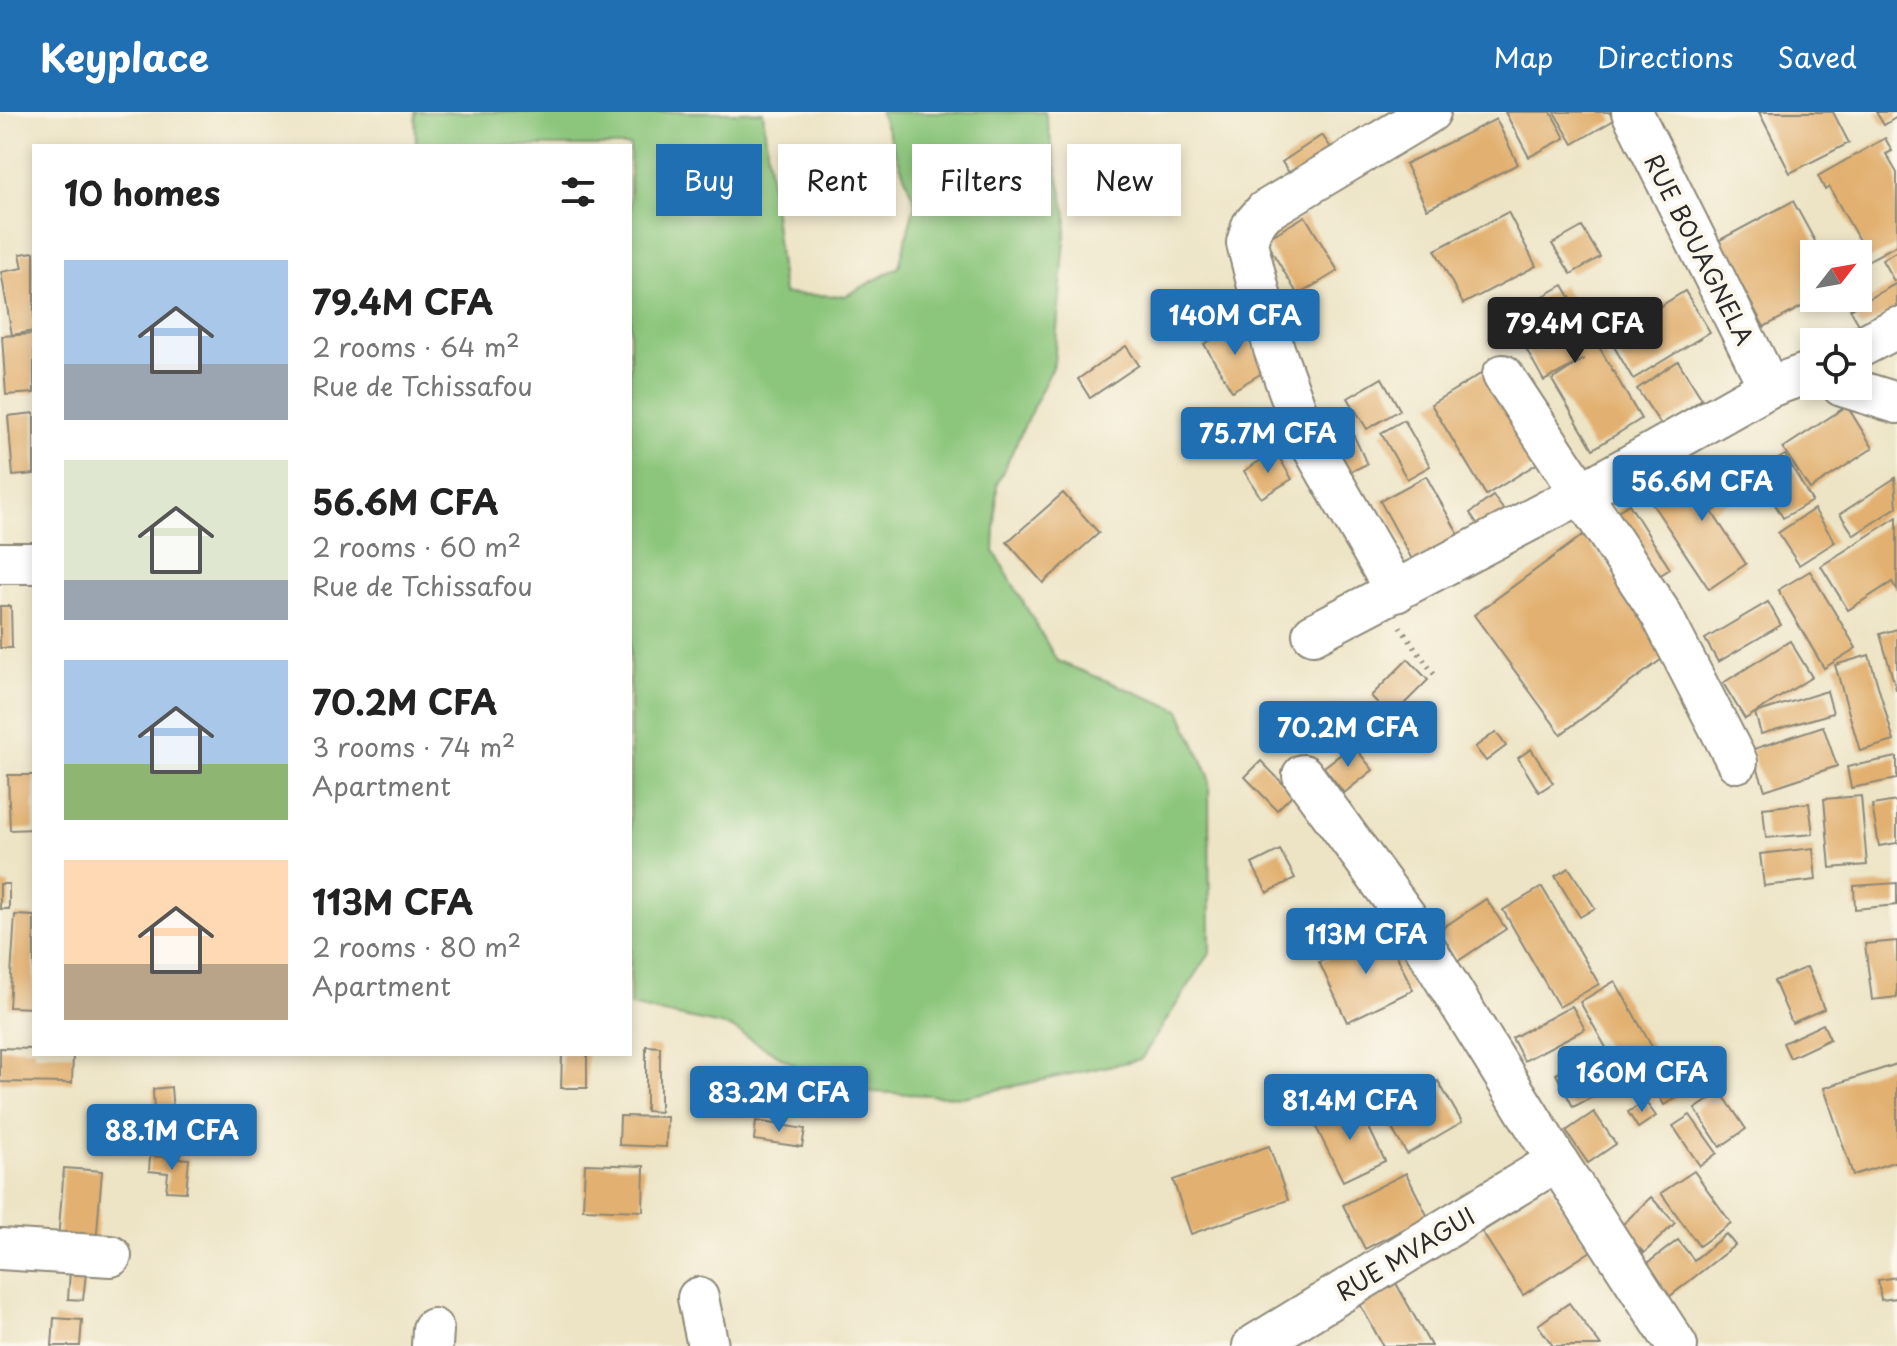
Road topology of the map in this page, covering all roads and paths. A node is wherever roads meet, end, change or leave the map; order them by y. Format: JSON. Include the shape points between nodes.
{"nodes":[{"id":1,"x":1430,"y":112,"type":"edge"},
{"id":2,"x":1632,"y":112,"type":"edge"},
{"id":3,"x":1897,"y":328,"type":"edge"},
{"id":4,"x":1872,"y":341,"type":"edge"},
{"id":5,"x":1503,"y":375,"type":"dead end"},
{"id":6,"x":1800,"y":381,"type":"edge"},
{"id":7,"x":1769,"y":387,"type":"junction"},
{"id":8,"x":1872,"y":395,"type":"edge"},
{"id":9,"x":1897,"y":403,"type":"edge"},
{"id":10,"x":1580,"y":494,"type":"junction"},
{"id":11,"x":0,"y":563,"type":"edge"},
{"id":12,"x":32,"y":563,"type":"edge"},
{"id":13,"x":1389,"y":596,"type":"junction"},
{"id":14,"x":1313,"y":634,"type":"dead end"},
{"id":15,"x":1436,"y":677,"type":"dead end"},
{"id":16,"x":1737,"y":762,"type":"dead end"},
{"id":17,"x":1303,"y":775,"type":"dead end"},
{"id":18,"x":1557,"y":1161,"type":"junction"},
{"id":19,"x":0,"y":1249,"type":"edge"},
{"id":20,"x":111,"y":1256,"type":"dead end"},
{"id":21,"x":698,"y":1298,"type":"dead end"},
{"id":22,"x":708,"y":1346,"type":"edge"},
{"id":23,"x":1253,"y":1346,"type":"edge"},
{"id":24,"x":1677,"y":1346,"type":"edge"}],
"edges":[{"from":1,"to":13,"type":"street","via":[[1265,211],[1247,243],[1274,349],[1304,432]]},
{"from":2,"to":7,"type":"street","name":"RUE BOUAGNELA"},
{"from":3,"to":4,"type":"street"},
{"from":5,"to":10,"type":"street"},
{"from":6,"to":7,"type":"street"},
{"from":7,"to":10,"type":"street"},
{"from":8,"to":9,"type":"street"},
{"from":10,"to":13,"type":"street"},
{"from":10,"to":16,"type":"street","via":[[1661,614]]},
{"from":11,"to":12,"type":"street"},
{"from":13,"to":14,"type":"street"},
{"from":13,"to":15,"type":"path"},
{"from":17,"to":18,"type":"street","via":[[1407,918]]},
{"from":18,"to":23,"type":"street","name":"RUE MVAGUI"},
{"from":18,"to":24,"type":"street"},
{"from":19,"to":20,"type":"street"},
{"from":21,"to":22,"type":"street"}]}
